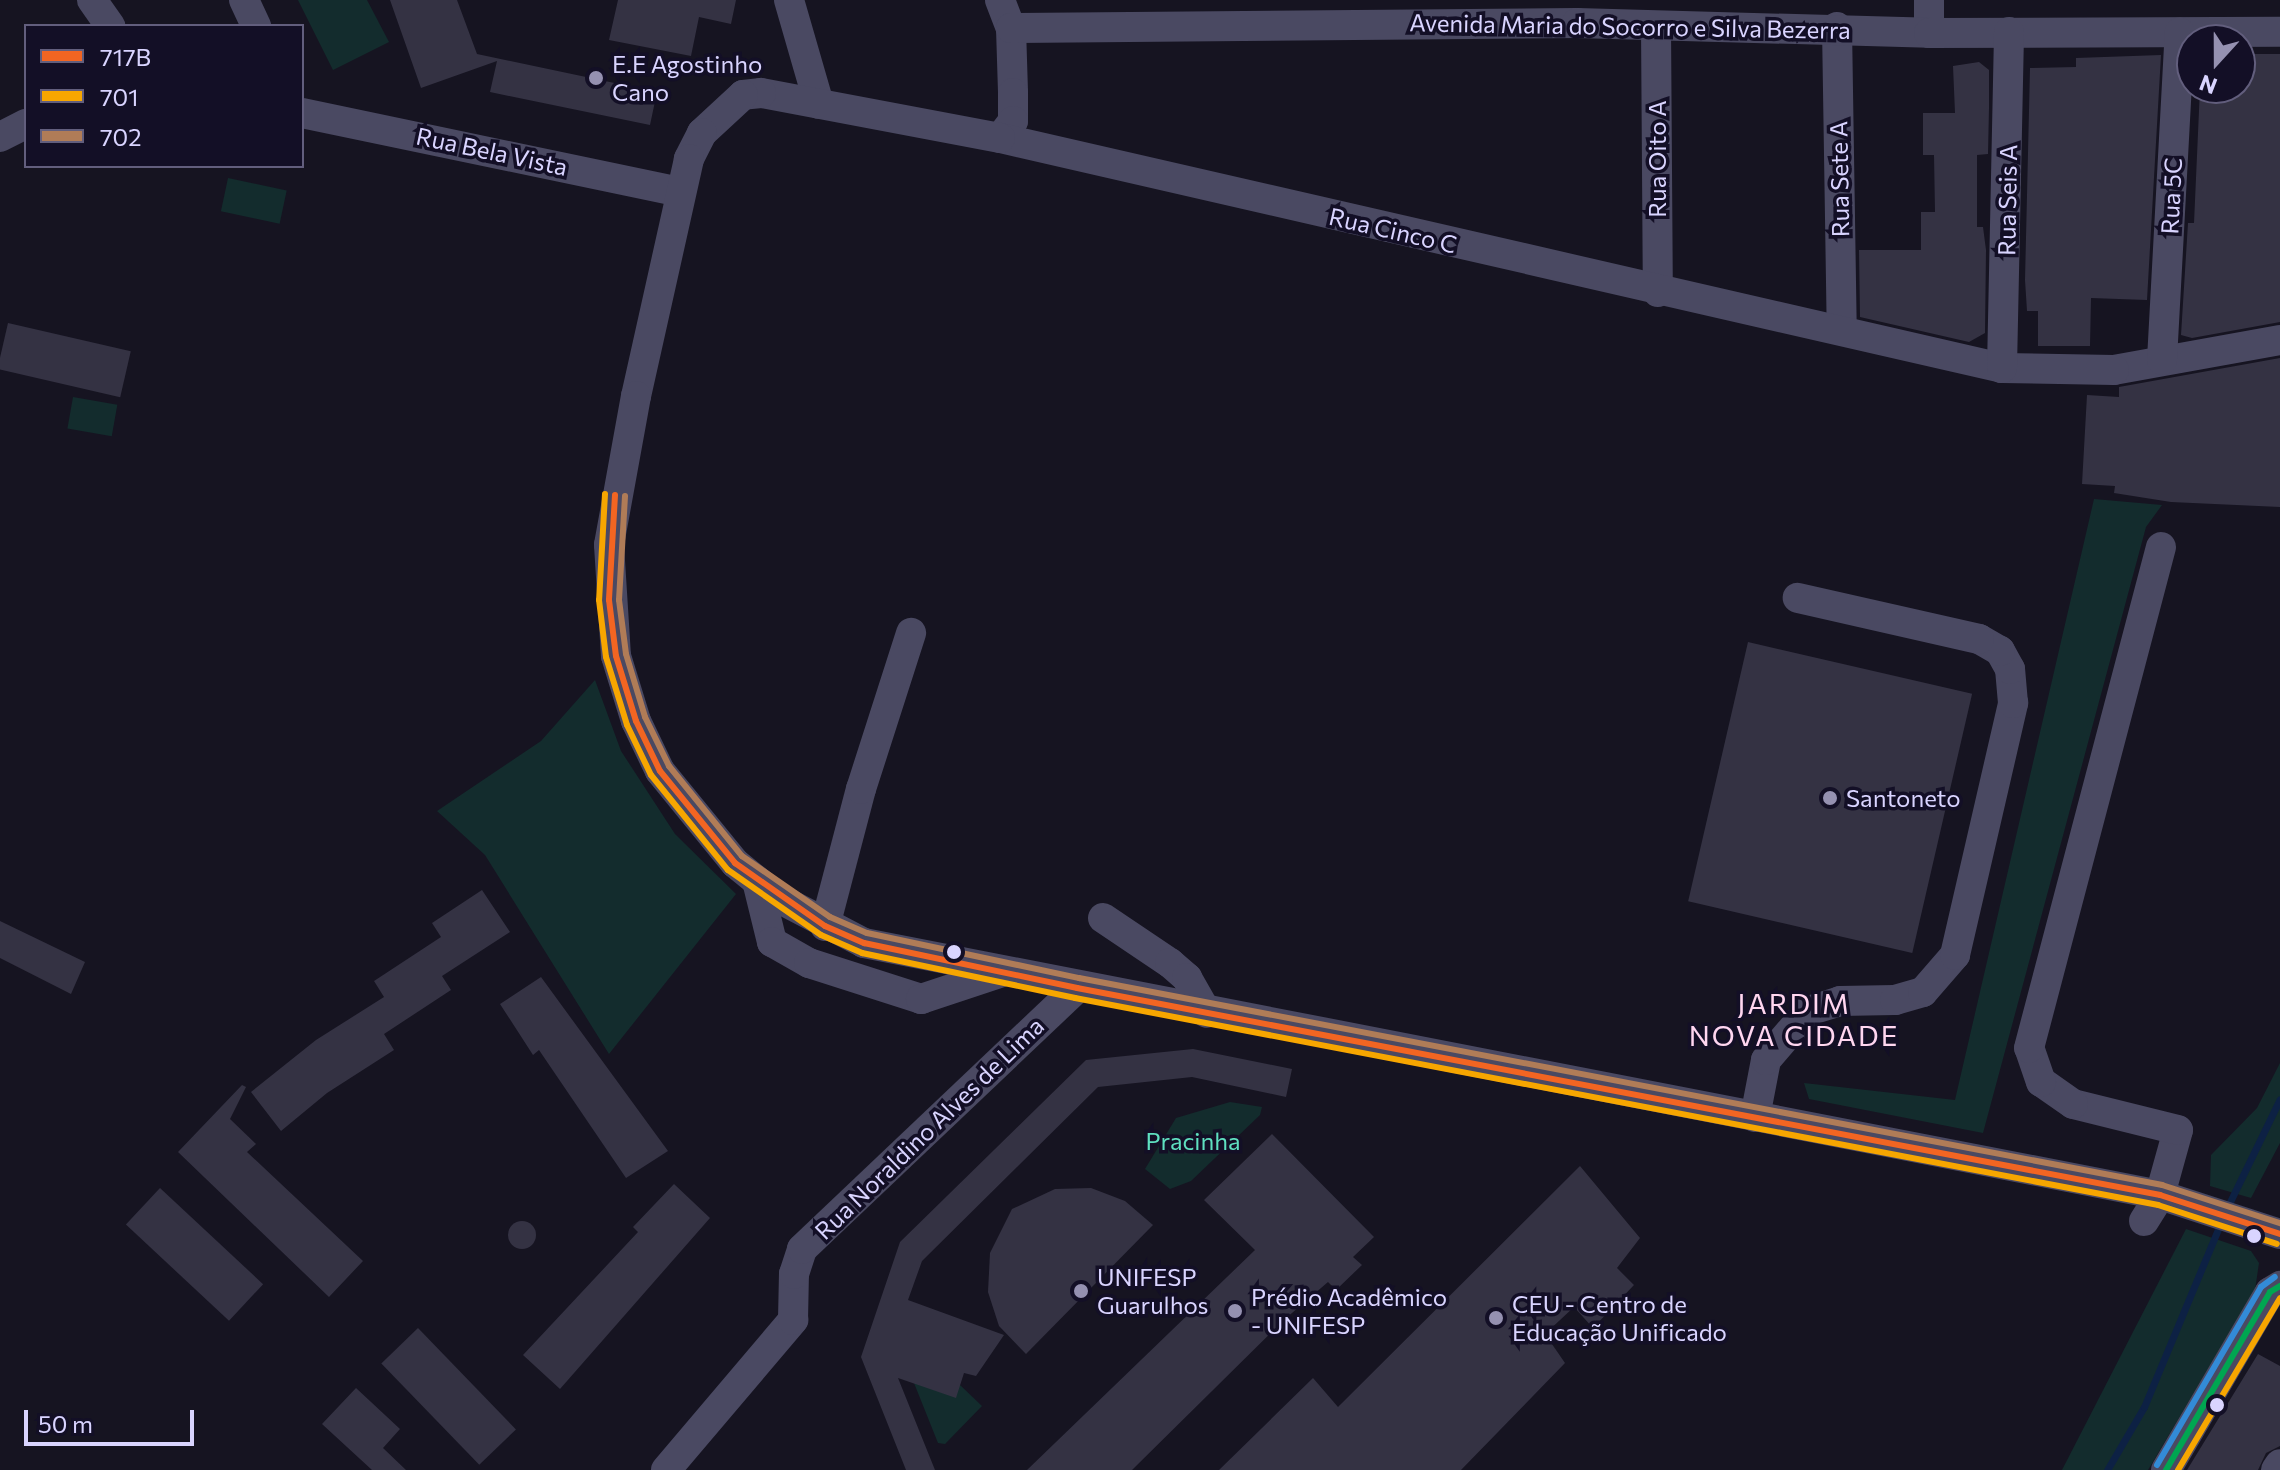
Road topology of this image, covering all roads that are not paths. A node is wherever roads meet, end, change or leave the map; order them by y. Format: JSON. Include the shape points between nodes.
{"nodes":[{"id":1,"x":92,"y":0,"type":"edge"},
{"id":2,"x":244,"y":0,"type":"edge"},
{"id":3,"x":789,"y":0,"type":"edge"},
{"id":4,"x":1000,"y":0,"type":"edge"},
{"id":5,"x":1929,"y":0,"type":"edge"},
{"id":6,"x":1360,"y":12,"type":"edge"},
{"id":7,"x":1577,"y":12,"type":"edge"},
{"id":8,"x":1763,"y":13,"type":"edge"},
{"id":9,"x":109,"y":24,"type":"edge"},
{"id":10,"x":255,"y":24,"type":"edge"},
{"id":11,"x":1656,"y":26,"type":"junction"},
{"id":12,"x":1837,"y":27,"type":"junction"},
{"id":13,"x":1011,"y":28,"type":"junction"},
{"id":14,"x":2009,"y":32,"type":"junction"},
{"id":15,"x":2176,"y":32,"type":"edge"},
{"id":16,"x":2256,"y":32,"type":"edge"},
{"id":17,"x":2280,"y":32,"type":"edge"},
{"id":18,"x":1929,"y":33,"type":"junction"},
{"id":19,"x":819,"y":104,"type":"junction"},
{"id":20,"x":2176,"y":104,"type":"edge"},
{"id":21,"x":304,"y":113,"type":"edge"},
{"id":22,"x":24,"y":125,"type":"edge"},
{"id":23,"x":0,"y":137,"type":"edge"},
{"id":24,"x":1000,"y":138,"type":"junction"},
{"id":25,"x":681,"y":192,"type":"junction"},
{"id":26,"x":1658,"y":292,"type":"junction"},
{"id":27,"x":1842,"y":330,"type":"junction"},
{"id":28,"x":2280,"y":340,"type":"edge"},
{"id":29,"x":2162,"y":360,"type":"junction"},
{"id":30,"x":2002,"y":368,"type":"junction"},
{"id":31,"x":2161,"y":547,"type":"dead end"},
{"id":32,"x":1798,"y":598,"type":"dead end"},
{"id":33,"x":911,"y":633,"type":"dead end"},
{"id":34,"x":757,"y":881,"type":"junction"},
{"id":35,"x":1103,"y":918,"type":"dead end"},
{"id":36,"x":825,"y":926,"type":"junction"},
{"id":37,"x":1002,"y":972,"type":"junction"},
{"id":38,"x":1077,"y":988,"type":"junction"},
{"id":39,"x":1207,"y":1013,"type":"junction"},
{"id":40,"x":1755,"y":1117,"type":"junction"},
{"id":41,"x":2160,"y":1195,"type":"junction"},
{"id":42,"x":2144,"y":1221,"type":"dead end"},
{"id":43,"x":2270,"y":1230,"type":"edge"},
{"id":44,"x":2280,"y":1286,"type":"edge"},
{"id":45,"x":2280,"y":1464,"type":"edge"},
{"id":46,"x":666,"y":1470,"type":"edge"},
{"id":47,"x":2166,"y":1470,"type":"edge"},
{"id":48,"x":2276,"y":1470,"type":"edge"}],
"edges":[{"from":1,"to":9,"type":"street"},
{"from":2,"to":10,"type":"street"},
{"from":3,"to":19,"type":"street"},
{"from":4,"to":13,"type":"street"},
{"from":5,"to":18,"type":"street"},
{"from":6,"to":7,"type":"street","name":"Avenida Maria do Socorro e Silva Bezerra"},
{"from":6,"to":13,"type":"street","name":"Avenida Maria do Socorro e Silva Bezerra"},
{"from":7,"to":11,"type":"street","name":"Avenida Maria do Socorro e Silva Bezerra"},
{"from":8,"to":11,"type":"street","name":"Avenida Maria do Socorro e Silva Bezerra"},
{"from":8,"to":12,"type":"street","name":"Avenida Maria do Socorro e Silva Bezerra"},
{"from":11,"to":26,"type":"street","name":"Rua Oito A"},
{"from":12,"to":18,"type":"street","name":"Avenida Maria do Socorro e Silva Bezerra"},
{"from":12,"to":27,"type":"street","name":"Rua Sete A"},
{"from":13,"to":24,"type":"street","via":[[1013,121]]},
{"from":14,"to":15,"type":"street","name":"Avenida Maria do Socorro e Silva Bezerra"},
{"from":14,"to":18,"type":"street","name":"Avenida Maria do Socorro e Silva Bezerra"},
{"from":14,"to":30,"type":"street","name":"Rua Seis A"},
{"from":16,"to":17,"type":"street","name":"Avenida Maria do Socorro e Silva Bezerra"},
{"from":19,"to":24,"type":"street","name":"Rua Cinco C"},
{"from":19,"to":25,"type":"street","name":"Rua Cinco C","via":[[761,93],[735,100],[702,133]]},
{"from":20,"to":29,"type":"street","name":"Rua 5C"},
{"from":21,"to":25,"type":"street","name":"Rua Bela Vista"},
{"from":22,"to":23,"type":"street"},
{"from":24,"to":26,"type":"street","name":"Rua Cinco C"},
{"from":25,"to":34,"type":"street","name":"Rua Cinco C","via":[[615,495],[609,600],[620,669],[636,721],[660,771],[697,820]]},
{"from":26,"to":27,"type":"street","name":"Rua Cinco C"},
{"from":27,"to":30,"type":"street","name":"Rua Cinco C"},
{"from":28,"to":29,"type":"street","name":"Rua Cinco C"},
{"from":29,"to":30,"type":"street","name":"Rua Cinco C","via":[[2114,370]]},
{"from":31,"to":41,"type":"street","via":[[2029,1048],[2041,1082],[2073,1104],[2178,1130]]},
{"from":32,"to":40,"type":"street","via":[[1979,639],[2000,651],[2010,669],[2013,703],[1955,955],[1923,992],[1895,1000],[1840,1001],[1808,1011],[1766,1060]]},
{"from":33,"to":36,"type":"street","via":[[861,789]]},
{"from":34,"to":36,"type":"street","name":"Rua Cinco C"},
{"from":34,"to":37,"type":"street","via":[[772,942],[809,963],[921,999]]},
{"from":35,"to":39,"type":"street","via":[[1178,971]]},
{"from":36,"to":37,"type":"street","name":"Rua Cinco C","via":[[864,943]]},
{"from":37,"to":38,"type":"street","name":"Rua Cinco C"},
{"from":38,"to":39,"type":"street","name":"Rua Cinco C"},
{"from":38,"to":46,"type":"street","name":"Rua Noraldino Alves de Lima","via":[[802,1249],[794,1274],[793,1320]]},
{"from":39,"to":40,"type":"street","name":"Rua Cinco C","via":[[1499,1053]]},
{"from":40,"to":41,"type":"street","name":"Rua Cinco C"},
{"from":41,"to":42,"type":"street"},
{"from":41,"to":43,"type":"street","name":"Rua Cinco C"},
{"from":44,"to":47,"type":"street","via":[[2270,1292]]},
{"from":45,"to":48,"type":"street"}]}
